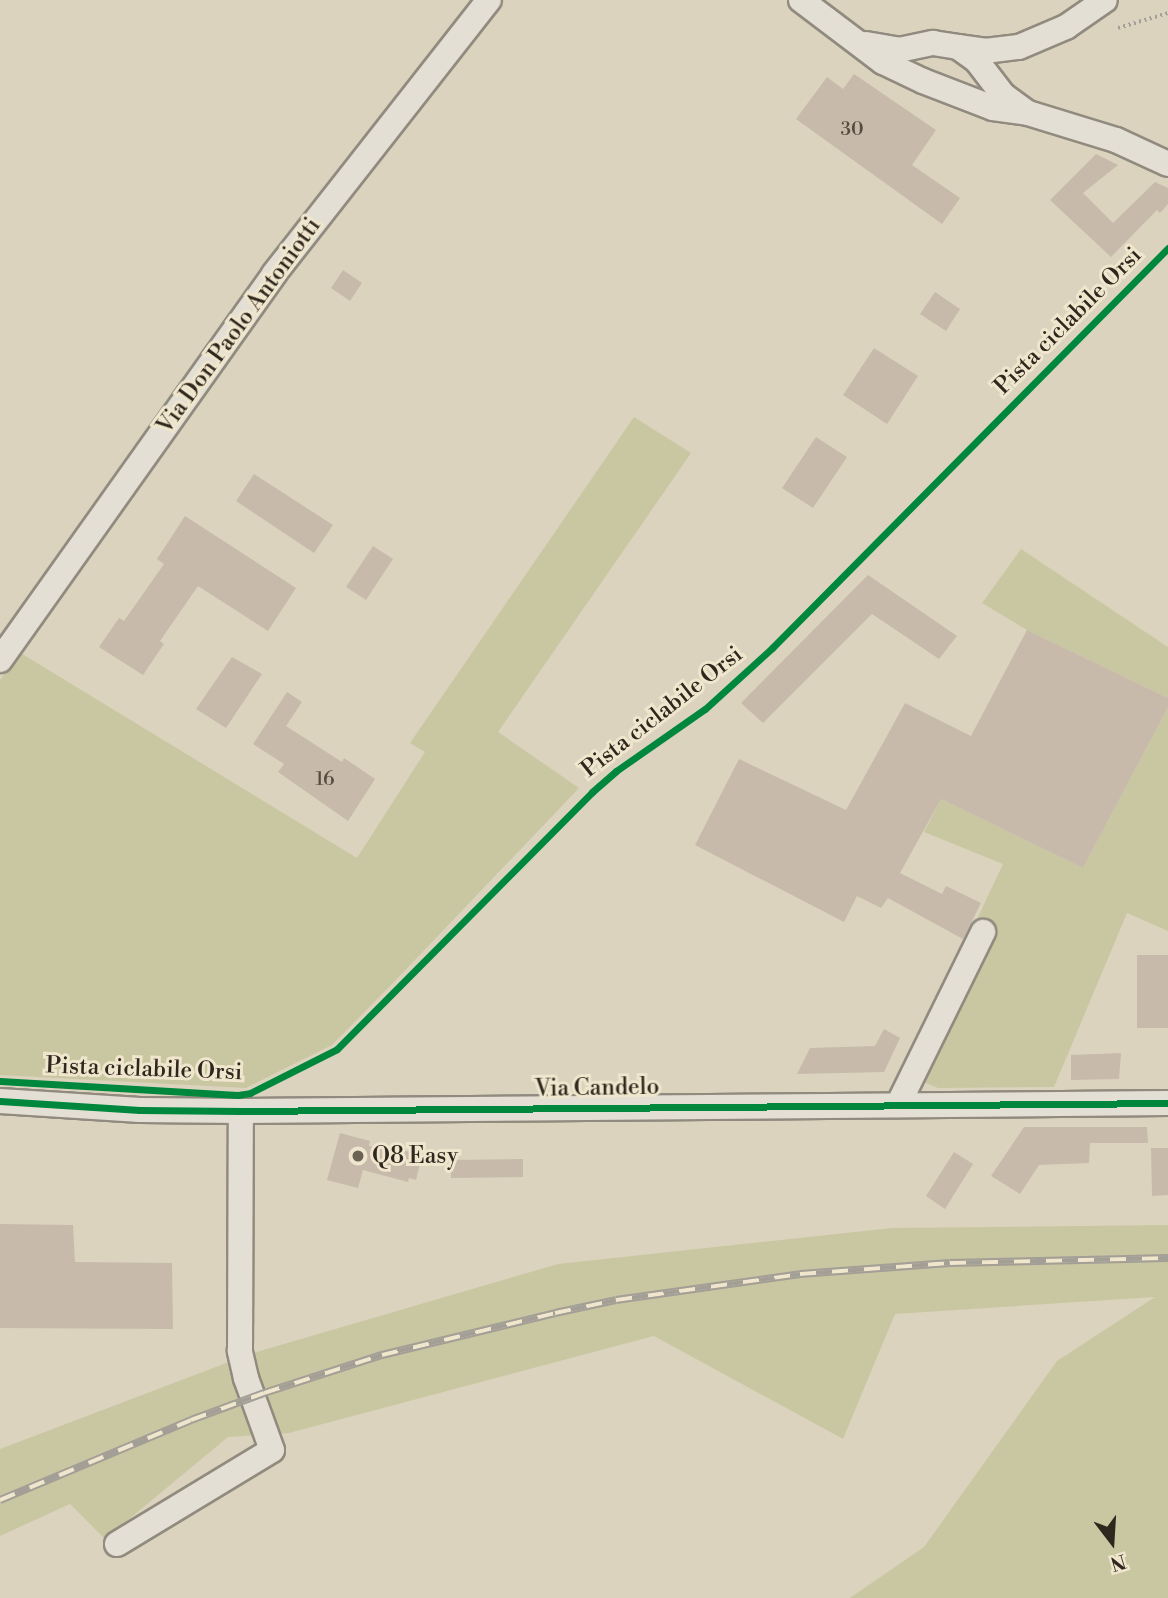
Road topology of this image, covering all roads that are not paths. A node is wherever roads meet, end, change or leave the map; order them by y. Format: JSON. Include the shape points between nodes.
{"nodes":[{"id":1,"x":489,"y":0,"type":"edge"},
{"id":2,"x":801,"y":0,"type":"edge"},
{"id":3,"x":1105,"y":0,"type":"edge"},
{"id":4,"x":854,"y":41,"type":"junction"},
{"id":5,"x":958,"y":47,"type":"junction"},
{"id":6,"x":1028,"y":113,"type":"junction"},
{"id":7,"x":1168,"y":164,"type":"edge"},
{"id":8,"x":0,"y":660,"type":"edge"},
{"id":9,"x":983,"y":932,"type":"dead end"},
{"id":10,"x":0,"y":1093,"type":"edge"},
{"id":11,"x":26,"y":1100,"type":"junction"},
{"id":12,"x":0,"y":1101,"type":"edge"},
{"id":13,"x":1168,"y":1103,"type":"edge"},
{"id":14,"x":898,"y":1105,"type":"junction"},
{"id":15,"x":241,"y":1111,"type":"junction"},
{"id":16,"x":117,"y":1544,"type":"dead end"}],
"edges":[{"from":1,"to":8,"type":"street","name":"Via Don Paolo Antoniotti","via":[[274,274]]},
{"from":2,"to":4,"type":"street"},
{"from":3,"to":5,"type":"street","via":[[1066,27],[1018,47],[985,51]]},
{"from":4,"to":5,"type":"street","via":[[881,49],[933,43]]},
{"from":4,"to":6,"type":"street","via":[[883,62],[923,81],[993,108]]},
{"from":5,"to":6,"type":"street","via":[[977,61],[1003,95]]},
{"from":6,"to":7,"type":"street","via":[[1116,140]]},
{"from":9,"to":14,"type":"street"},
{"from":10,"to":11,"type":"street","name":"Via Candelo"},
{"from":11,"to":12,"type":"street","name":"Via Candelo"},
{"from":11,"to":15,"type":"street","name":"Via Candelo","via":[[140,1110]]},
{"from":13,"to":14,"type":"street","name":"Via Candelo"},
{"from":14,"to":15,"type":"street","name":"Via Candelo"},
{"from":15,"to":16,"type":"street","via":[[240,1351],[272,1450]]}]}
